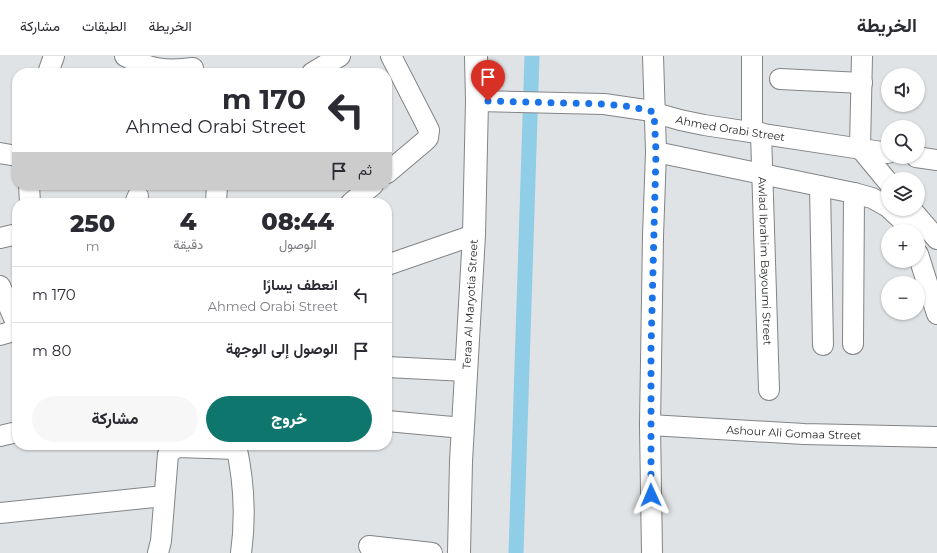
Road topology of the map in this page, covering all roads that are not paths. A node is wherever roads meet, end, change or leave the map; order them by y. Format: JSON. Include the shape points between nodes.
{"nodes":[{"id":1,"x":54,"y":56,"type":"edge"},
{"id":2,"x":340,"y":56,"type":"edge"},
{"id":3,"x":476,"y":56,"type":"edge"},
{"id":4,"x":653,"y":56,"type":"edge"},
{"id":5,"x":752,"y":56,"type":"edge"},
{"id":6,"x":862,"y":56,"type":"edge"},
{"id":7,"x":130,"y":57,"type":"edge"},
{"id":8,"x":50,"y":68,"type":"edge"},
{"id":9,"x":156,"y":68,"type":"edge"},
{"id":10,"x":320,"y":68,"type":"edge"},
{"id":11,"x":392,"y":70,"type":"edge"},
{"id":12,"x":780,"y":79,"type":"dead end"},
{"id":13,"x":862,"y":83,"type":"junction"},
{"id":14,"x":477,"y":101,"type":"junction"},
{"id":15,"x":654,"y":112,"type":"junction"},
{"id":16,"x":757,"y":132,"type":"junction"},
{"id":17,"x":860,"y":148,"type":"junction"},
{"id":18,"x":656,"y":152,"type":"junction"},
{"id":19,"x":881,"y":152,"type":"edge"},
{"id":20,"x":0,"y":153,"type":"edge"},
{"id":21,"x":12,"y":155,"type":"edge"},
{"id":22,"x":925,"y":158,"type":"edge"},
{"id":23,"x":937,"y":160,"type":"edge"},
{"id":24,"x":392,"y":169,"type":"edge"},
{"id":25,"x":763,"y":174,"type":"junction"},
{"id":26,"x":881,"y":174,"type":"edge"},
{"id":27,"x":820,"y":186,"type":"junction"},
{"id":28,"x":367,"y":190,"type":"edge"},
{"id":29,"x":854,"y":193,"type":"junction"},
{"id":30,"x":357,"y":198,"type":"edge"},
{"id":31,"x":881,"y":203,"type":"edge"},
{"id":32,"x":897,"y":216,"type":"edge"},
{"id":33,"x":917,"y":216,"type":"edge"},
{"id":34,"x":904,"y":224,"type":"edge"},
{"id":35,"x":12,"y":235,"type":"edge"},
{"id":36,"x":474,"y":235,"type":"junction"},
{"id":37,"x":0,"y":238,"type":"edge"},
{"id":38,"x":937,"y":240,"type":"edge"},
{"id":39,"x":925,"y":251,"type":"edge"},
{"id":40,"x":392,"y":263,"type":"edge"},
{"id":41,"x":922,"y":268,"type":"edge"},
{"id":42,"x":0,"y":286,"type":"edge"},
{"id":43,"x":12,"y":314,"type":"edge"},
{"id":44,"x":937,"y":314,"type":"edge"},
{"id":45,"x":12,"y":331,"type":"edge"},
{"id":46,"x":0,"y":335,"type":"edge"},
{"id":47,"x":853,"y":344,"type":"dead end"},
{"id":48,"x":823,"y":345,"type":"dead end"},
{"id":49,"x":392,"y":367,"type":"edge"},
{"id":50,"x":466,"y":371,"type":"junction"},
{"id":51,"x":769,"y":390,"type":"dead end"},
{"id":52,"x":392,"y":421,"type":"edge"},
{"id":53,"x":650,"y":424,"type":"junction"},
{"id":54,"x":463,"y":428,"type":"junction"},
{"id":55,"x":12,"y":433,"type":"edge"},
{"id":56,"x":0,"y":436,"type":"edge"},
{"id":57,"x":937,"y":437,"type":"edge"},
{"id":58,"x":173,"y":450,"type":"edge"},
{"id":59,"x":238,"y":450,"type":"edge"},
{"id":60,"x":164,"y":496,"type":"junction"},
{"id":61,"x":0,"y":513,"type":"edge"},
{"id":62,"x":369,"y":546,"type":"dead end"},
{"id":63,"x":158,"y":553,"type":"edge"},
{"id":64,"x":241,"y":553,"type":"edge"},
{"id":65,"x":432,"y":553,"type":"edge"},
{"id":66,"x":459,"y":553,"type":"edge"},
{"id":67,"x":652,"y":553,"type":"edge"}],
"edges":[{"from":1,"to":8,"type":"street"},
{"from":2,"to":10,"type":"street"},
{"from":3,"to":14,"type":"main road","name":"Teraa Al Maryotia Street"},
{"from":4,"to":15,"type":"street"},
{"from":5,"to":16,"type":"street","name":"Awlad Ibrahim Bayoumi Street"},
{"from":6,"to":13,"type":"street"},
{"from":7,"to":9,"type":"street","via":[[143,65]]},
{"from":11,"to":24,"type":"street","via":[[429,130],[425,141]]},
{"from":12,"to":13,"type":"street"},
{"from":13,"to":17,"type":"street"},
{"from":14,"to":15,"type":"street","name":"Ahmed Orabi Street","via":[[604,104]]},
{"from":14,"to":36,"type":"main road","name":"Teraa Al Maryotia Street"},
{"from":15,"to":16,"type":"street","name":"Ahmed Orabi Street","via":[[680,120]]},
{"from":15,"to":18,"type":"street"},
{"from":16,"to":17,"type":"street","name":"Ahmed Orabi Street"},
{"from":16,"to":25,"type":"street","name":"Awlad Ibrahim Bayoumi Street"},
{"from":17,"to":19,"type":"street","name":"Ahmed Orabi Street"},
{"from":17,"to":26,"type":"street"},
{"from":18,"to":25,"type":"street"},
{"from":18,"to":53,"type":"street"},
{"from":20,"to":21,"type":"street"},
{"from":22,"to":23,"type":"street"},
{"from":25,"to":27,"type":"street"},
{"from":25,"to":51,"type":"street","name":"Awlad Ibrahim Bayoumi Street"},
{"from":27,"to":29,"type":"street"},
{"from":27,"to":48,"type":"street"},
{"from":28,"to":30,"type":"street"},
{"from":29,"to":31,"type":"street"},
{"from":29,"to":47,"type":"street"},
{"from":32,"to":34,"type":"street"},
{"from":33,"to":38,"type":"street"},
{"from":35,"to":37,"type":"street"},
{"from":36,"to":40,"type":"street"},
{"from":36,"to":50,"type":"main road","name":"Teraa Al Maryotia Street"},
{"from":38,"to":39,"type":"street"},
{"from":41,"to":44,"type":"street"},
{"from":42,"to":43,"type":"street"},
{"from":45,"to":46,"type":"street"},
{"from":49,"to":50,"type":"street"},
{"from":50,"to":54,"type":"main road","name":"Teraa Al Maryotia Street"},
{"from":52,"to":54,"type":"street"},
{"from":53,"to":57,"type":"street","name":"Ashour Ali Gomaa Street","via":[[804,434]]},
{"from":53,"to":67,"type":"street"},
{"from":54,"to":66,"type":"main road","name":"Teraa Al Maryotia Street"},
{"from":55,"to":56,"type":"street"},
{"from":58,"to":60,"type":"street","via":[[168,454],[166,462]]},
{"from":59,"to":64,"type":"street","via":[[244,489]]},
{"from":60,"to":61,"type":"street"},
{"from":60,"to":63,"type":"street"},
{"from":62,"to":65,"type":"street"}]}
